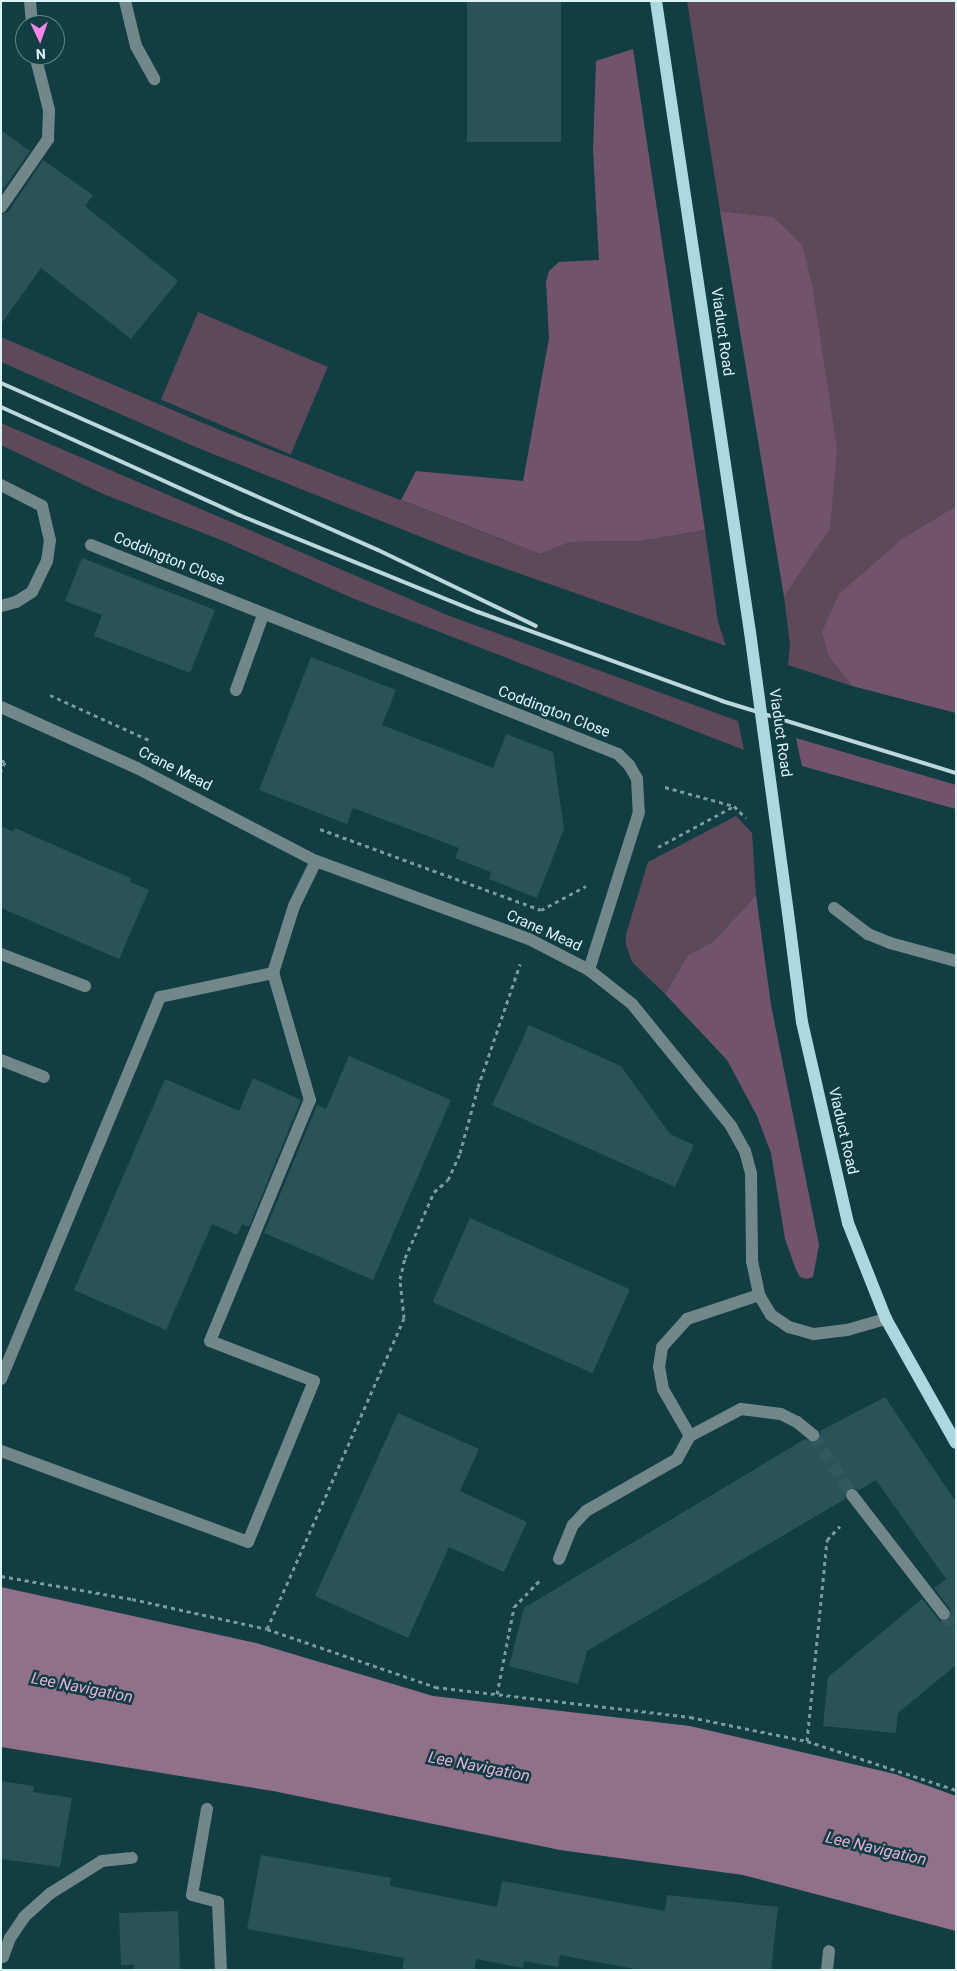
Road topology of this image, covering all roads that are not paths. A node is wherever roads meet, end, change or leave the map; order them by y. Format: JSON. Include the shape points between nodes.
{"nodes":[{"id":1,"x":30,"y":1,"type":"edge"},
{"id":2,"x":125,"y":1,"type":"edge"},
{"id":3,"x":656,"y":1,"type":"edge"},
{"id":4,"x":31,"y":15,"type":"edge"},
{"id":5,"x":38,"y":65,"type":"edge"},
{"id":6,"x":154,"y":79,"type":"dead end"},
{"id":7,"x":1,"y":208,"type":"edge"},
{"id":8,"x":1,"y":485,"type":"edge"},
{"id":9,"x":91,"y":545,"type":"dead end"},
{"id":10,"x":1,"y":606,"type":"edge"},
{"id":11,"x":263,"y":615,"type":"junction"},
{"id":12,"x":236,"y":690,"type":"dead end"},
{"id":13,"x":1,"y":707,"type":"edge"},
{"id":14,"x":316,"y":861,"type":"junction"},
{"id":15,"x":834,"y":908,"type":"dead end"},
{"id":16,"x":1,"y":954,"type":"edge"},
{"id":17,"x":956,"y":961,"type":"edge"},
{"id":18,"x":589,"y":970,"type":"junction"},
{"id":19,"x":273,"y":973,"type":"junction"},
{"id":20,"x":85,"y":986,"type":"dead end"},
{"id":21,"x":1,"y":1060,"type":"edge"},
{"id":22,"x":44,"y":1077,"type":"dead end"},
{"id":23,"x":759,"y":1295,"type":"junction"},
{"id":24,"x":886,"y":1319,"type":"junction"},
{"id":25,"x":1,"y":1378,"type":"edge"},
{"id":26,"x":812,"y":1435,"type":"tunnel mouth"},
{"id":27,"x":690,"y":1436,"type":"junction"},
{"id":28,"x":956,"y":1443,"type":"edge"},
{"id":29,"x":1,"y":1452,"type":"edge"},
{"id":30,"x":852,"y":1494,"type":"tunnel mouth"},
{"id":31,"x":559,"y":1559,"type":"road end"},
{"id":32,"x":944,"y":1614,"type":"tunnel mouth"},
{"id":33,"x":207,"y":1809,"type":"dead end"},
{"id":34,"x":132,"y":1858,"type":"dead end"},
{"id":35,"x":829,"y":1951,"type":"dead end"},
{"id":36,"x":3,"y":1957,"type":"dead end"},
{"id":37,"x":220,"y":1970,"type":"edge"},
{"id":38,"x":826,"y":1970,"type":"edge"}],
"edges":[{"from":1,"to":4,"type":"street"},
{"from":2,"to":6,"type":"street","via":[[136,46]]},
{"from":3,"to":24,"type":"main road","name":"Viaduct Road","bridge":true,"via":[[750,632],[802,1022],[848,1223]]},
{"from":5,"to":7,"type":"street","via":[[49,110],[48,139]]},
{"from":8,"to":10,"type":"street","via":[[42,506],[50,540],[47,561],[32,592],[16,602]]},
{"from":9,"to":11,"type":"street","name":"Coddington Close"},
{"from":11,"to":12,"type":"street"},
{"from":11,"to":18,"type":"street","name":"Coddington Close","via":[[618,754],[630,765],[637,780],[639,812]]},
{"from":13,"to":14,"type":"street","name":"Crane Mead","via":[[137,768]]},
{"from":14,"to":18,"type":"street","name":"Crane Mead","via":[[529,939]]},
{"from":14,"to":19,"type":"street","via":[[294,906]]},
{"from":15,"to":17,"type":"street","via":[[868,934]]},
{"from":16,"to":20,"type":"street"},
{"from":18,"to":23,"type":"street","name":"Crane Mead","via":[[632,1004],[725,1118],[745,1151],[751,1172],[749,1217],[752,1261]]},
{"from":19,"to":25,"type":"street","via":[[160,997]]},
{"from":19,"to":29,"type":"street","via":[[310,1100],[210,1341],[314,1381],[248,1542]]},
{"from":21,"to":22,"type":"street"},
{"from":23,"to":24,"type":"street","name":"Crane Mead","via":[[772,1315],[783,1323],[814,1334],[847,1330]]},
{"from":23,"to":27,"type":"street","via":[[687,1318],[662,1347],[659,1367],[663,1389]]},
{"from":24,"to":28,"type":"main road","name":"Viaduct Road"},
{"from":26,"to":27,"type":"street","via":[[781,1414],[741,1409]]},
{"from":27,"to":31,"type":"street","via":[[677,1459],[586,1511],[573,1525]]},
{"from":30,"to":32,"type":"street"},
{"from":33,"to":37,"type":"street","via":[[192,1895],[218,1902]]},
{"from":34,"to":36,"type":"street","via":[[102,1861],[51,1893],[24,1917],[10,1938]]},
{"from":35,"to":38,"type":"street"}]}
